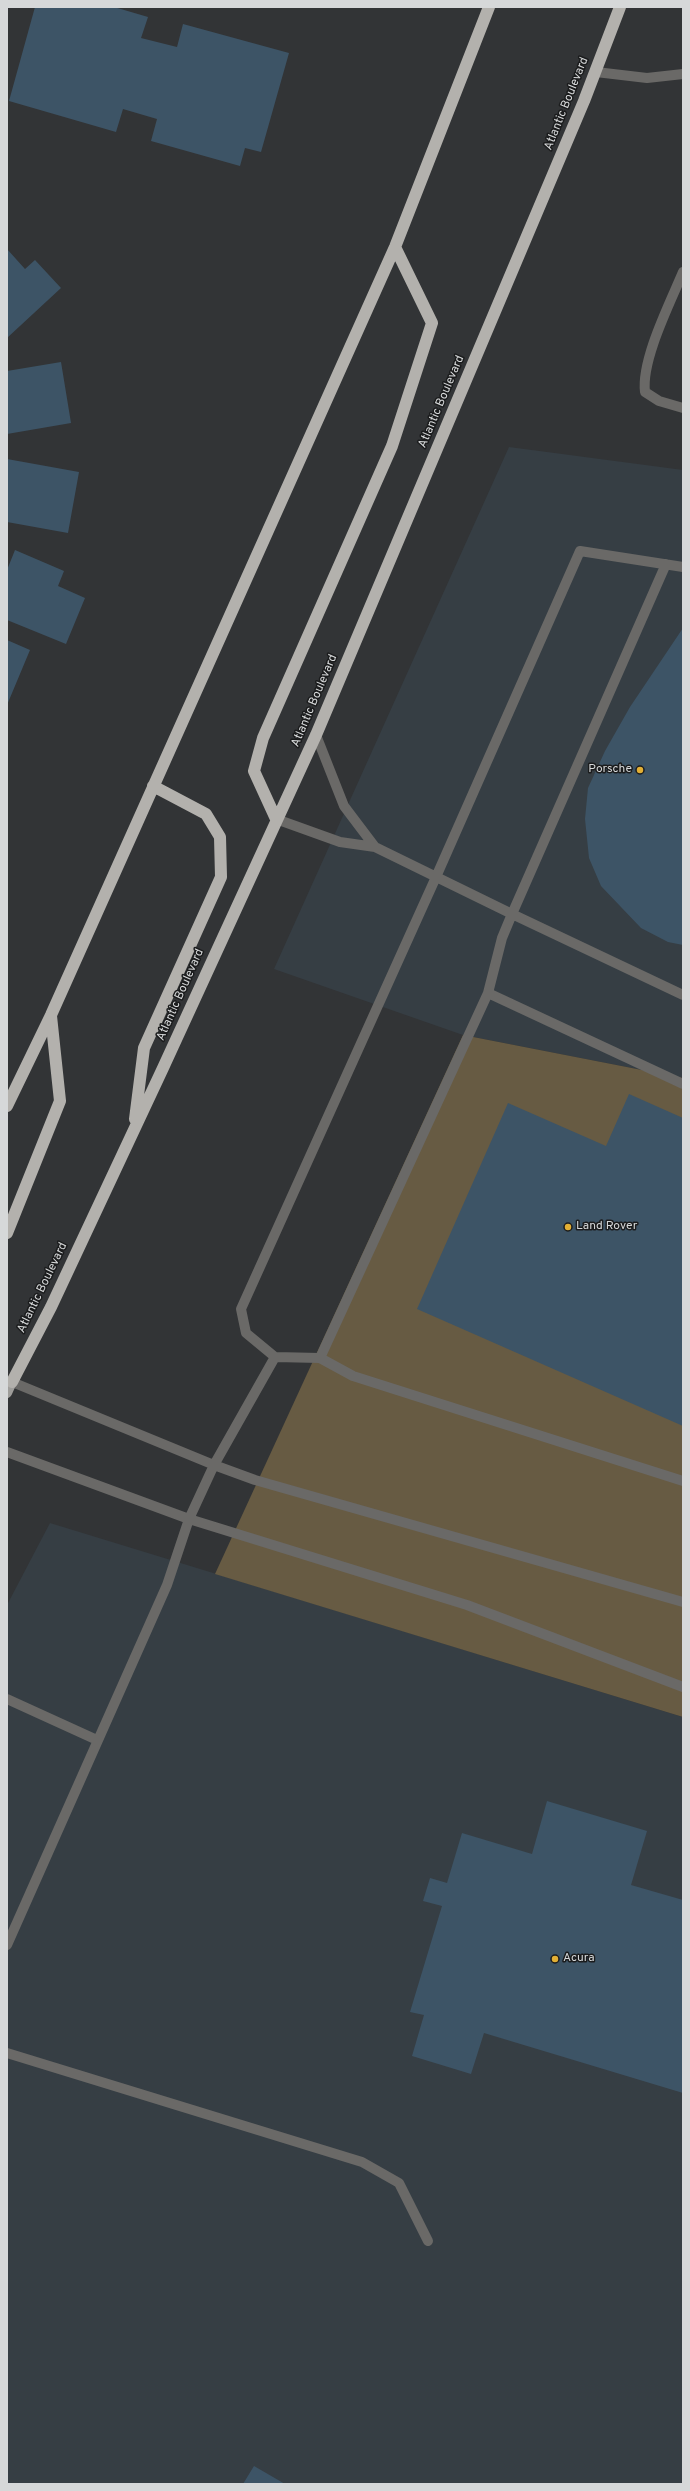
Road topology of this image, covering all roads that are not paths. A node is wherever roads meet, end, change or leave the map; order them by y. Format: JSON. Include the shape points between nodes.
{"nodes":[{"id":1,"x":489,"y":7,"type":"edge"},
{"id":2,"x":620,"y":7,"type":"edge"},
{"id":3,"x":596,"y":72,"type":"junction"},
{"id":4,"x":683,"y":74,"type":"edge"},
{"id":5,"x":395,"y":247,"type":"junction"},
{"id":6,"x":683,"y":272,"type":"edge"},
{"id":7,"x":683,"y":408,"type":"edge"},
{"id":8,"x":666,"y":564,"type":"junction"},
{"id":9,"x":683,"y":567,"type":"edge"},
{"id":10,"x":316,"y":735,"type":"junction"},
{"id":11,"x":153,"y":786,"type":"junction"},
{"id":12,"x":276,"y":819,"type":"junction"},
{"id":13,"x":374,"y":847,"type":"junction"},
{"id":14,"x":436,"y":876,"type":"junction"},
{"id":15,"x":512,"y":914,"type":"junction"},
{"id":16,"x":488,"y":993,"type":"junction"},
{"id":17,"x":683,"y":995,"type":"edge"},
{"id":18,"x":51,"y":1015,"type":"junction"},
{"id":19,"x":683,"y":1084,"type":"edge"},
{"id":20,"x":7,"y":1106,"type":"edge"},
{"id":21,"x":134,"y":1130,"type":"junction"},
{"id":22,"x":7,"y":1232,"type":"edge"},
{"id":23,"x":275,"y":1357,"type":"junction"},
{"id":24,"x":320,"y":1358,"type":"junction"},
{"id":25,"x":9,"y":1387,"type":"edge"},
{"id":26,"x":7,"y":1452,"type":"edge"},
{"id":27,"x":214,"y":1465,"type":"junction"},
{"id":28,"x":683,"y":1481,"type":"edge"},
{"id":29,"x":189,"y":1519,"type":"junction"},
{"id":30,"x":683,"y":1602,"type":"edge"},
{"id":31,"x":683,"y":1687,"type":"edge"},
{"id":32,"x":7,"y":1699,"type":"edge"},
{"id":33,"x":97,"y":1740,"type":"junction"},
{"id":34,"x":7,"y":1945,"type":"edge"},
{"id":35,"x":7,"y":2054,"type":"edge"},
{"id":36,"x":428,"y":2241,"type":"dead end"}],
"edges":[{"from":1,"to":5,"type":"highway"},
{"from":2,"to":3,"type":"highway","name":"Atlantic Boulevard"},
{"from":3,"to":4,"type":"lane","via":[[646,78]]},
{"from":3,"to":10,"type":"highway","name":"Atlantic Boulevard"},
{"from":5,"to":11,"type":"highway"},
{"from":5,"to":12,"type":"highway","via":[[432,323],[392,446],[263,738],[254,771]]},
{"from":6,"to":7,"type":"lane","via":[[660,327],[644,378],[645,392],[659,401]]},
{"from":8,"to":9,"type":"lane"},
{"from":8,"to":14,"type":"lane","via":[[580,551]]},
{"from":8,"to":15,"type":"lane"},
{"from":10,"to":12,"type":"highway","name":"Atlantic Boulevard"},
{"from":10,"to":13,"type":"lane","via":[[344,806]]},
{"from":11,"to":18,"type":"highway"},
{"from":11,"to":21,"type":"highway","via":[[206,814],[220,837],[221,878],[144,1048]]},
{"from":12,"to":13,"type":"lane","via":[[340,842]]},
{"from":12,"to":21,"type":"highway","name":"Atlantic Boulevard"},
{"from":13,"to":14,"type":"lane"},
{"from":14,"to":15,"type":"lane"},
{"from":14,"to":23,"type":"lane","via":[[241,1309],[246,1333]]},
{"from":15,"to":16,"type":"lane","via":[[502,938]]},
{"from":15,"to":17,"type":"lane"},
{"from":16,"to":19,"type":"lane"},
{"from":16,"to":24,"type":"lane"},
{"from":18,"to":20,"type":"highway"},
{"from":18,"to":22,"type":"highway","via":[[60,1101]]},
{"from":21,"to":25,"type":"highway","name":"Atlantic Boulevard","via":[[51,1306]]},
{"from":23,"to":24,"type":"lane"},
{"from":23,"to":27,"type":"lane"},
{"from":24,"to":28,"type":"lane","via":[[353,1376]]},
{"from":25,"to":27,"type":"lane"},
{"from":26,"to":29,"type":"lane"},
{"from":27,"to":29,"type":"lane"},
{"from":27,"to":30,"type":"lane","via":[[256,1480]]},
{"from":29,"to":31,"type":"lane","via":[[467,1605]]},
{"from":29,"to":33,"type":"lane","via":[[167,1585]]},
{"from":32,"to":33,"type":"lane"},
{"from":33,"to":34,"type":"lane"},
{"from":35,"to":36,"type":"lane","via":[[362,2162],[399,2183]]}]}
